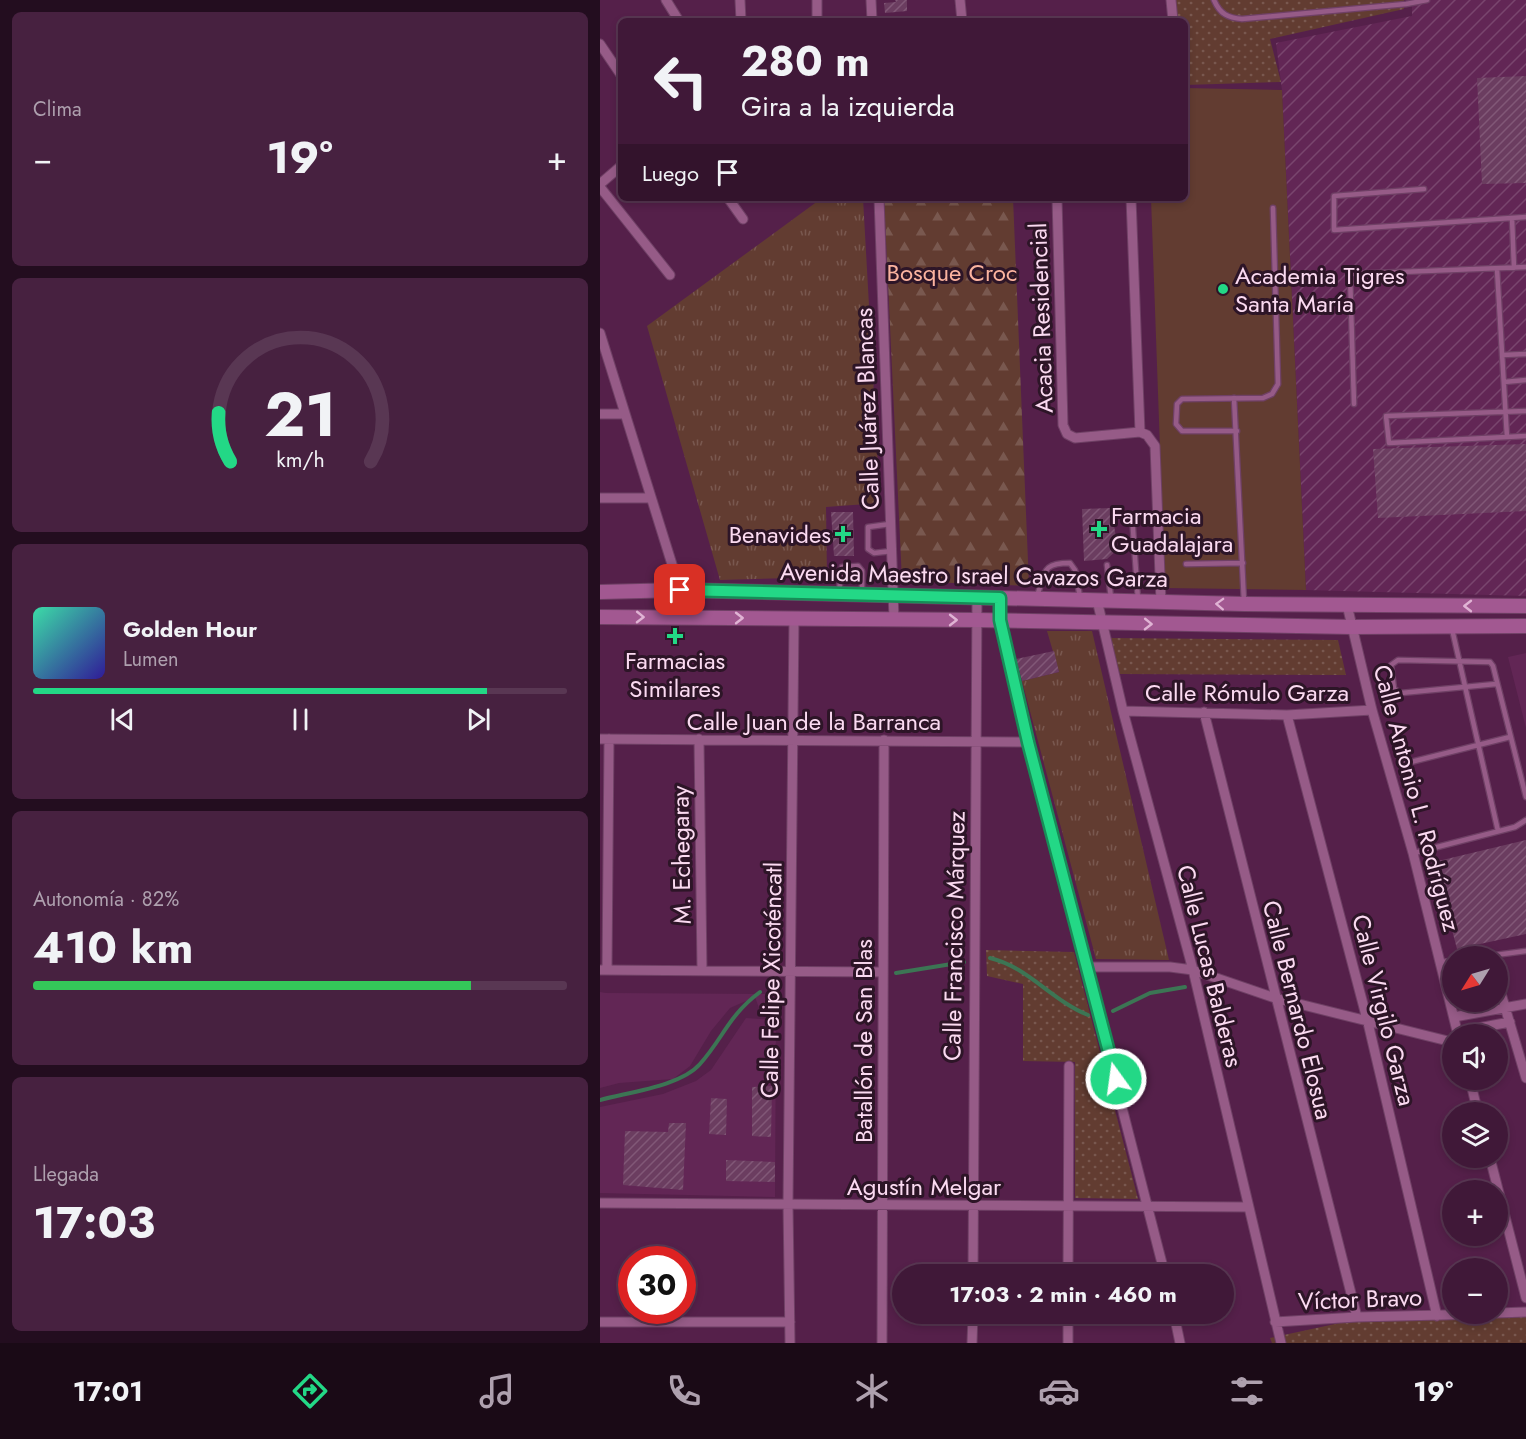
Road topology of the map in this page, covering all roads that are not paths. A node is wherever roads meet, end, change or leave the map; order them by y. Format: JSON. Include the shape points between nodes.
{"nodes":[{"id":1,"x":666,"y":0,"type":"edge"},
{"id":2,"x":740,"y":0,"type":"edge"},
{"id":3,"x":817,"y":0,"type":"edge"},
{"id":4,"x":871,"y":0,"type":"edge"},
{"id":5,"x":960,"y":0,"type":"edge"},
{"id":6,"x":1171,"y":0,"type":"edge"},
{"id":7,"x":1214,"y":0,"type":"edge"},
{"id":8,"x":1427,"y":0,"type":"edge"},
{"id":9,"x":677,"y":18,"type":"edge"},
{"id":10,"x":741,"y":18,"type":"edge"},
{"id":11,"x":817,"y":18,"type":"edge"},
{"id":12,"x":872,"y":18,"type":"edge"},
{"id":13,"x":962,"y":18,"type":"edge"},
{"id":14,"x":1173,"y":18,"type":"edge"},
{"id":15,"x":600,"y":44,"type":"edge"},
{"id":16,"x":618,"y":71,"type":"edge"},
{"id":17,"x":618,"y":169,"type":"edge"},
{"id":18,"x":600,"y":186,"type":"edge"},
{"id":19,"x":1424,"y":189,"type":"dead end"},
{"id":20,"x":730,"y":201,"type":"edge"},
{"id":21,"x":879,"y":201,"type":"edge"},
{"id":22,"x":1057,"y":201,"type":"edge"},
{"id":23,"x":1131,"y":201,"type":"edge"},
{"id":24,"x":1273,"y":208,"type":"dead end"},
{"id":25,"x":1526,"y":217,"type":"edge"},
{"id":26,"x":1512,"y":218,"type":"junction"},
{"id":27,"x":743,"y":219,"type":"dead end"},
{"id":28,"x":1526,"y":267,"type":"edge"},
{"id":29,"x":1514,"y":268,"type":"junction"},
{"id":30,"x":1497,"y":269,"type":"junction"},
{"id":31,"x":670,"y":276,"type":"dead end"},
{"id":32,"x":600,"y":333,"type":"edge"},
{"id":33,"x":1526,"y":354,"type":"edge"},
{"id":34,"x":1502,"y":355,"type":"junction"},
{"id":35,"x":1526,"y":380,"type":"edge"},
{"id":36,"x":1504,"y":382,"type":"junction"},
{"id":37,"x":1234,"y":398,"type":"junction"},
{"id":38,"x":1354,"y":404,"type":"dead end"},
{"id":39,"x":1505,"y":411,"type":"junction"},
{"id":40,"x":1526,"y":411,"type":"edge"},
{"id":41,"x":600,"y":414,"type":"edge"},
{"id":42,"x":624,"y":414,"type":"junction"},
{"id":43,"x":1237,"y":431,"type":"junction"},
{"id":44,"x":1140,"y":432,"type":"junction"},
{"id":45,"x":1526,"y":436,"type":"edge"},
{"id":46,"x":1507,"y":437,"type":"junction"},
{"id":47,"x":600,"y":498,"type":"edge"},
{"id":48,"x":651,"y":498,"type":"junction"},
{"id":49,"x":1132,"y":515,"type":"dead end"},
{"id":50,"x":891,"y":524,"type":"junction"},
{"id":51,"x":892,"y":551,"type":"junction"},
{"id":52,"x":1243,"y":563,"type":"junction"},
{"id":53,"x":1186,"y":564,"type":"dead end"},
{"id":54,"x":1107,"y":565,"type":"dead end"},
{"id":55,"x":680,"y":590,"type":"junction"},
{"id":56,"x":600,"y":592,"type":"edge"},
{"id":57,"x":839,"y":595,"type":"junction"},
{"id":58,"x":862,"y":595,"type":"junction"},
{"id":59,"x":893,"y":596,"type":"junction"},
{"id":60,"x":977,"y":598,"type":"junction"},
{"id":61,"x":1000,"y":598,"type":"junction"},
{"id":62,"x":1036,"y":599,"type":"junction"},
{"id":63,"x":1081,"y":600,"type":"junction"},
{"id":64,"x":1097,"y":600,"type":"junction"},
{"id":65,"x":1112,"y":600,"type":"junction"},
{"id":66,"x":1138,"y":600,"type":"junction"},
{"id":67,"x":1161,"y":602,"type":"junction"},
{"id":68,"x":1244,"y":604,"type":"junction"},
{"id":69,"x":1347,"y":605,"type":"junction"},
{"id":70,"x":1526,"y":606,"type":"edge"},
{"id":71,"x":600,"y":617,"type":"edge"},
{"id":72,"x":681,"y":618,"type":"junction"},
{"id":73,"x":794,"y":618,"type":"junction"},
{"id":74,"x":894,"y":619,"type":"junction"},
{"id":75,"x":977,"y":620,"type":"junction"},
{"id":76,"x":1000,"y":620,"type":"junction"},
{"id":77,"x":1101,"y":623,"type":"junction"},
{"id":78,"x":1451,"y":625,"type":"junction"},
{"id":79,"x":1526,"y":626,"type":"edge"},
{"id":80,"x":1352,"y":627,"type":"junction"},
{"id":81,"x":1459,"y":660,"type":"junction"},
{"id":82,"x":1496,"y":684,"type":"junction"},
{"id":83,"x":1466,"y":688,"type":"junction"},
{"id":84,"x":1372,"y":710,"type":"junction"},
{"id":85,"x":1123,"y":711,"type":"junction"},
{"id":86,"x":1204,"y":712,"type":"junction"},
{"id":87,"x":1287,"y":715,"type":"junction"},
{"id":88,"x":1510,"y":737,"type":"junction"},
{"id":89,"x":793,"y":738,"type":"junction"},
{"id":90,"x":605,"y":739,"type":"edge"},
{"id":91,"x":699,"y":739,"type":"junction"},
{"id":92,"x":884,"y":740,"type":"junction"},
{"id":93,"x":975,"y":742,"type":"junction"},
{"id":94,"x":1028,"y":742,"type":"junction"},
{"id":95,"x":1479,"y":746,"type":"junction"},
{"id":96,"x":1403,"y":764,"type":"dead end"},
{"id":97,"x":1526,"y":797,"type":"edge"},
{"id":98,"x":1526,"y":820,"type":"edge"},
{"id":99,"x":1498,"y":831,"type":"junction"},
{"id":100,"x":1413,"y":853,"type":"junction"},
{"id":101,"x":1526,"y":951,"type":"edge"},
{"id":102,"x":1508,"y":953,"type":"edge"},
{"id":103,"x":1440,"y":962,"type":"joint"},
{"id":104,"x":1086,"y":967,"type":"junction"},
{"id":105,"x":603,"y":970,"type":"edge"},
{"id":106,"x":1193,"y":970,"type":"junction"},
{"id":107,"x":702,"y":971,"type":"junction"},
{"id":108,"x":790,"y":972,"type":"junction"},
{"id":109,"x":883,"y":972,"type":"junction"},
{"id":110,"x":1275,"y":998,"type":"junction"},
{"id":111,"x":1526,"y":1004,"type":"edge"},
{"id":112,"x":1508,"y":1007,"type":"edge"},
{"id":113,"x":1480,"y":1012,"type":"edge"},
{"id":114,"x":1506,"y":1012,"type":"edge"},
{"id":115,"x":1454,"y":1017,"type":"junction"},
{"id":116,"x":1509,"y":1022,"type":"junction"},
{"id":117,"x":1368,"y":1023,"type":"junction"},
{"id":118,"x":1456,"y":1024,"type":"edge"},
{"id":119,"x":1500,"y":1024,"type":"edge"},
{"id":120,"x":1442,"y":1040,"type":"edge"},
{"id":121,"x":1069,"y":1066,"type":"dead end"},
{"id":122,"x":1526,"y":1078,"type":"edge"},
{"id":123,"x":1493,"y":1168,"type":"edge"},
{"id":124,"x":600,"y":1203,"type":"edge"},
{"id":125,"x":788,"y":1204,"type":"junction"},
{"id":126,"x":881,"y":1205,"type":"junction"},
{"id":127,"x":974,"y":1205,"type":"junction"},
{"id":128,"x":1068,"y":1206,"type":"junction"},
{"id":129,"x":1149,"y":1207,"type":"junction"},
{"id":130,"x":1247,"y":1207,"type":"junction"},
{"id":131,"x":973,"y":1264,"type":"edge"},
{"id":132,"x":1068,"y":1264,"type":"edge"},
{"id":133,"x":1162,"y":1264,"type":"edge"},
{"id":134,"x":1526,"y":1298,"type":"edge"},
{"id":135,"x":1526,"y":1312,"type":"edge"},
{"id":136,"x":1508,"y":1313,"type":"edge"},
{"id":137,"x":1437,"y":1316,"type":"junction"},
{"id":138,"x":1442,"y":1316,"type":"edge"},
{"id":139,"x":1357,"y":1317,"type":"junction"},
{"id":140,"x":600,"y":1322,"type":"edge"},
{"id":141,"x":790,"y":1322,"type":"junction"},
{"id":142,"x":1275,"y":1322,"type":"junction"},
{"id":143,"x":973,"y":1324,"type":"edge"},
{"id":144,"x":1068,"y":1324,"type":"edge"},
{"id":145,"x":1176,"y":1324,"type":"edge"},
{"id":146,"x":790,"y":1343,"type":"edge"},
{"id":147,"x":882,"y":1343,"type":"edge"},
{"id":148,"x":972,"y":1343,"type":"edge"},
{"id":149,"x":1068,"y":1343,"type":"edge"},
{"id":150,"x":1180,"y":1343,"type":"edge"},
{"id":151,"x":1281,"y":1343,"type":"edge"}],
"edges":[{"from":1,"to":9,"type":"street"},
{"from":2,"to":10,"type":"street"},
{"from":3,"to":11,"type":"street"},
{"from":4,"to":12,"type":"street"},
{"from":5,"to":13,"type":"street"},
{"from":6,"to":14,"type":"street"},
{"from":7,"to":8,"type":"lane","via":[[1228,18],[1242,19]]},
{"from":15,"to":16,"type":"street"},
{"from":17,"to":18,"type":"street"},
{"from":18,"to":31,"type":"street"},
{"from":19,"to":26,"type":"lane","via":[[1334,196],[1334,230]]},
{"from":20,"to":27,"type":"street"},
{"from":21,"to":50,"type":"street","name":"Calle Juárez Blancas"},
{"from":22,"to":44,"type":"street","name":"Acacia Residencial","via":[[1065,428],[1075,438]]},
{"from":23,"to":44,"type":"street"},
{"from":24,"to":37,"type":"lane","via":[[1278,384],[1272,394],[1263,398]]},
{"from":25,"to":26,"type":"lane"},
{"from":26,"to":29,"type":"lane"},
{"from":28,"to":29,"type":"lane"},
{"from":29,"to":30,"type":"lane"},
{"from":30,"to":34,"type":"lane"},
{"from":30,"to":38,"type":"lane","via":[[1350,274]]},
{"from":32,"to":42,"type":"street"},
{"from":33,"to":34,"type":"lane"},
{"from":34,"to":36,"type":"lane"},
{"from":35,"to":36,"type":"lane"},
{"from":36,"to":39,"type":"lane"},
{"from":37,"to":43,"type":"lane"},
{"from":37,"to":43,"type":"lane","via":[[1182,399],[1177,404],[1176,424],[1182,431]]},
{"from":39,"to":40,"type":"lane"},
{"from":39,"to":46,"type":"lane"},
{"from":39,"to":46,"type":"lane","via":[[1386,416],[1389,443]]},
{"from":41,"to":42,"type":"street"},
{"from":42,"to":48,"type":"street"},
{"from":43,"to":52,"type":"lane"},
{"from":44,"to":67,"type":"street","via":[[1152,441],[1157,460]]},
{"from":45,"to":46,"type":"lane"},
{"from":47,"to":48,"type":"street"},
{"from":48,"to":55,"type":"street"},
{"from":49,"to":66,"type":"lane"},
{"from":50,"to":51,"type":"street","name":"Calle Juárez Blancas"},
{"from":50,"to":51,"type":"lane","via":[[867,530],[870,552]]},
{"from":51,"to":59,"type":"street","name":"Calle Juárez Blancas"},
{"from":52,"to":53,"type":"lane"},
{"from":52,"to":68,"type":"lane"},
{"from":54,"to":65,"type":"lane"},
{"from":55,"to":56,"type":"main road","name":"Avenida Maestro Israel Cavazos Garza"},
{"from":55,"to":57,"type":"main road","name":"Avenida Maestro Israel Cavazos Garza"},
{"from":55,"to":72,"type":"street"},
{"from":57,"to":58,"type":"main road","name":"Avenida Maestro Israel Cavazos Garza"},
{"from":57,"to":58,"type":"lane","via":[[842,567],[858,566],[862,571]]},
{"from":58,"to":59,"type":"main road","name":"Avenida Maestro Israel Cavazos Garza"},
{"from":59,"to":60,"type":"main road","name":"Avenida Maestro Israel Cavazos Garza"},
{"from":59,"to":74,"type":"street","name":"Calle Juárez Blancas"},
{"from":60,"to":61,"type":"main road","name":"Avenida Maestro Israel Cavazos Garza"},
{"from":60,"to":75,"type":"street","name":"Calle Francisco Márquez"},
{"from":61,"to":62,"type":"main road","name":"Avenida Maestro Israel Cavazos Garza"},
{"from":61,"to":76,"type":"street"},
{"from":62,"to":63,"type":"main road","name":"Avenida Maestro Israel Cavazos Garza"},
{"from":62,"to":63,"type":"lane","via":[[1048,566],[1070,563]]},
{"from":63,"to":64,"type":"main road","name":"Avenida Maestro Israel Cavazos Garza"},
{"from":64,"to":65,"type":"main road","name":"Avenida Maestro Israel Cavazos Garza"},
{"from":64,"to":77,"type":"street","name":"Calle Lucas Balderas"},
{"from":65,"to":66,"type":"main road","name":"Avenida Maestro Israel Cavazos Garza"},
{"from":66,"to":67,"type":"main road","name":"Avenida Maestro Israel Cavazos Garza"},
{"from":68,"to":67,"type":"main road","name":"Avenida Maestro Israel Cavazos Garza","one_way":true},
{"from":68,"to":69,"type":"main road","name":"Avenida Maestro Israel Cavazos Garza"},
{"from":70,"to":69,"type":"main road","name":"Avenida Maestro Israel Cavazos Garza","one_way":true},
{"from":69,"to":80,"type":"street","name":"Calle Antonio L. Rodríguez"},
{"from":71,"to":72,"type":"main road","name":"Avenida Maestro Israel Cavazos Garza","one_way":true},
{"from":72,"to":73,"type":"main road","name":"Avenida Maestro Israel Cavazos Garza","one_way":true},
{"from":73,"to":74,"type":"main road","name":"Avenida Maestro Israel Cavazos Garza"},
{"from":73,"to":89,"type":"street","name":"Calle Felipe Xicoténcatl"},
{"from":74,"to":75,"type":"main road","name":"Avenida Maestro Israel Cavazos Garza","one_way":true},
{"from":75,"to":76,"type":"main road","name":"Avenida Maestro Israel Cavazos Garza"},
{"from":75,"to":93,"type":"street","name":"Calle Francisco Márquez"},
{"from":76,"to":77,"type":"main road","name":"Avenida Maestro Israel Cavazos Garza"},
{"from":76,"to":94,"type":"street"},
{"from":77,"to":80,"type":"main road","name":"Avenida Maestro Israel Cavazos Garza","one_way":true},
{"from":77,"to":85,"type":"street","name":"Calle Lucas Balderas"},
{"from":78,"to":79,"type":"main road","name":"Avenida Maestro Israel Cavazos Garza"},
{"from":78,"to":80,"type":"main road","name":"Avenida Maestro Israel Cavazos Garza"},
{"from":78,"to":81,"type":"lane"},
{"from":80,"to":84,"type":"street","name":"Calle Antonio L. Rodríguez"},
{"from":81,"to":82,"type":"lane","via":[[1490,662]]},
{"from":81,"to":83,"type":"lane"},
{"from":81,"to":83,"type":"lane","via":[[1398,660],[1391,666],[1392,684],[1401,693]]},
{"from":82,"to":83,"type":"lane"},
{"from":82,"to":88,"type":"lane"},
{"from":83,"to":95,"type":"lane"},
{"from":84,"to":87,"type":"street","name":"Calle Rómulo Garza"},
{"from":84,"to":100,"type":"street","name":"Calle Antonio L. Rodríguez"},
{"from":85,"to":86,"type":"street","name":"Calle Rómulo Garza"},
{"from":85,"to":106,"type":"street","name":"Calle Lucas Balderas"},
{"from":86,"to":87,"type":"street","name":"Calle Rómulo Garza"},
{"from":86,"to":110,"type":"street","name":"Calle Bernardo Elosua"},
{"from":87,"to":117,"type":"street","name":"Calle Virgilo Garza"},
{"from":88,"to":95,"type":"lane"},
{"from":88,"to":97,"type":"lane"},
{"from":89,"to":91,"type":"street","name":"Calle Juan de la Barranca"},
{"from":89,"to":92,"type":"street","name":"Calle Juan de la Barranca"},
{"from":89,"to":108,"type":"street","name":"Calle Felipe Xicoténcatl"},
{"from":90,"to":91,"type":"street","name":"Calle Juan de la Barranca"},
{"from":90,"to":105,"type":"street"},
{"from":91,"to":107,"type":"street","name":"M. Echegaray"},
{"from":92,"to":93,"type":"street","name":"Calle Juan de la Barranca"},
{"from":92,"to":109,"type":"street","name":"Batallón de San Blas"},
{"from":93,"to":94,"type":"street","name":"Calle Juan de la Barranca"},
{"from":93,"to":127,"type":"street","name":"Calle Francisco Márquez"},
{"from":94,"to":104,"type":"street"},
{"from":95,"to":96,"type":"lane"},
{"from":95,"to":99,"type":"lane"},
{"from":98,"to":99,"type":"lane"},
{"from":99,"to":100,"type":"lane"},
{"from":100,"to":103,"type":"street","name":"Calle Antonio L. Rodríguez"},
{"from":101,"to":102,"type":"lane"},
{"from":103,"to":115,"type":"street","name":"Calle Antonio L. Rodríguez"},
{"from":104,"to":106,"type":"street"},
{"from":104,"to":129,"type":"street"},
{"from":105,"to":107,"type":"street"},
{"from":106,"to":110,"type":"street"},
{"from":106,"to":130,"type":"street","name":"Calle Lucas Balderas"},
{"from":107,"to":108,"type":"street"},
{"from":108,"to":109,"type":"street"},
{"from":108,"to":125,"type":"street","name":"Calle Felipe Xicoténcatl"},
{"from":109,"to":126,"type":"street","name":"Batallón de San Blas"},
{"from":110,"to":117,"type":"street"},
{"from":110,"to":139,"type":"street","name":"Calle Bernardo Elosua"},
{"from":111,"to":112,"type":"street"},
{"from":113,"to":115,"type":"street"},
{"from":114,"to":116,"type":"street"},
{"from":115,"to":118,"type":"street","name":"Calle Antonio L. Rodríguez"},
{"from":116,"to":119,"type":"street"},
{"from":116,"to":122,"type":"street"},
{"from":117,"to":120,"type":"street"},
{"from":117,"to":137,"type":"street","name":"Calle Virgilo Garza"},
{"from":121,"to":128,"type":"street"},
{"from":123,"to":134,"type":"street"},
{"from":124,"to":125,"type":"street","name":"Agustín Melgar"},
{"from":125,"to":126,"type":"street","name":"Agustín Melgar"},
{"from":125,"to":141,"type":"street","name":"Calle Felipe Xicoténcatl"},
{"from":126,"to":127,"type":"street","name":"Agustín Melgar"},
{"from":126,"to":147,"type":"street","name":"Batallón de San Blas"},
{"from":127,"to":128,"type":"street","name":"Agustín Melgar"},
{"from":127,"to":131,"type":"street","name":"Calle Francisco Márquez"},
{"from":128,"to":129,"type":"street","name":"Agustín Melgar"},
{"from":128,"to":132,"type":"street"},
{"from":129,"to":130,"type":"street","name":"Agustín Melgar"},
{"from":129,"to":133,"type":"street"},
{"from":130,"to":142,"type":"street","name":"Calle Lucas Balderas"},
{"from":135,"to":136,"type":"street"},
{"from":137,"to":138,"type":"street","name":"Víctor Bravo"},
{"from":137,"to":139,"type":"street","name":"Víctor Bravo"},
{"from":139,"to":142,"type":"street","name":"Víctor Bravo"},
{"from":140,"to":141,"type":"street"},
{"from":141,"to":146,"type":"street","name":"Calle Felipe Xicoténcatl"},
{"from":142,"to":151,"type":"street","name":"Calle Lucas Balderas"},
{"from":143,"to":148,"type":"street"},
{"from":144,"to":149,"type":"street"},
{"from":145,"to":150,"type":"street"}]}
